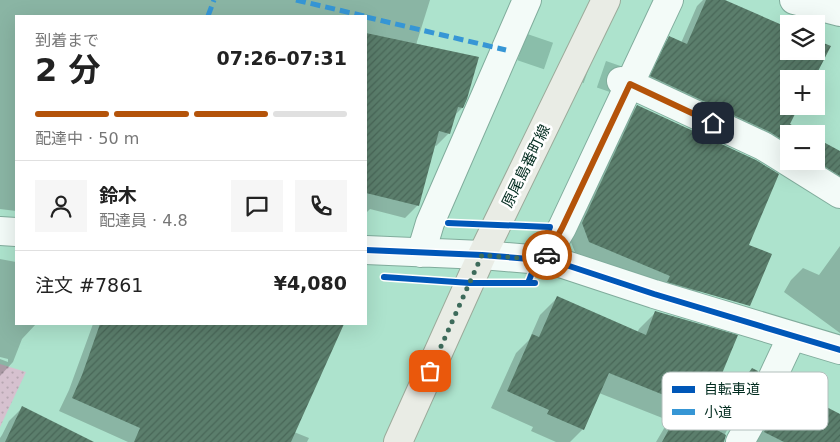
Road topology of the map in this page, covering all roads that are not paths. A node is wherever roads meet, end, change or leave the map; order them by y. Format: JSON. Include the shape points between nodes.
{"nodes":[{"id":1,"x":527,"y":0,"type":"edge"},
{"id":2,"x":606,"y":0,"type":"edge"},
{"id":3,"x":670,"y":0,"type":"edge"},
{"id":4,"x":794,"y":0,"type":"edge"},
{"id":5,"x":840,"y":12,"type":"edge"},
{"id":6,"x":625,"y":82,"type":"junction"},
{"id":7,"x":840,"y":194,"type":"edge"},
{"id":8,"x":0,"y":231,"type":"edge"},
{"id":9,"x":15,"y":232,"type":"edge"},
{"id":10,"x":367,"y":250,"type":"edge"},
{"id":11,"x":421,"y":253,"type":"junction"},
{"id":12,"x":482,"y":255,"type":"junction"},
{"id":13,"x":543,"y":260,"type":"junction"},
{"id":14,"x":792,"y":336,"type":"junction"},
{"id":15,"x":840,"y":350,"type":"edge"},
{"id":16,"x":775,"y":372,"type":"edge"},
{"id":17,"x":747,"y":430,"type":"edge"},
{"id":18,"x":398,"y":442,"type":"edge"},
{"id":19,"x":740,"y":442,"type":"edge"}],
"edges":[{"from":1,"to":11,"type":"street","via":[[515,44],[430,223]]},
{"from":2,"to":12,"type":"main road","name":"原尾島番町線"},
{"from":3,"to":6,"type":"street"},
{"from":4,"to":5,"type":"street"},
{"from":6,"to":7,"type":"street","via":[[763,146]]},
{"from":6,"to":13,"type":"street","via":[[562,228]]},
{"from":8,"to":9,"type":"street"},
{"from":10,"to":11,"type":"street"},
{"from":11,"to":12,"type":"street"},
{"from":12,"to":13,"type":"street"},
{"from":12,"to":18,"type":"main road","name":"原尾島番町線"},
{"from":13,"to":14,"type":"street"},
{"from":14,"to":15,"type":"street"},
{"from":14,"to":16,"type":"street"},
{"from":17,"to":19,"type":"street"}]}
